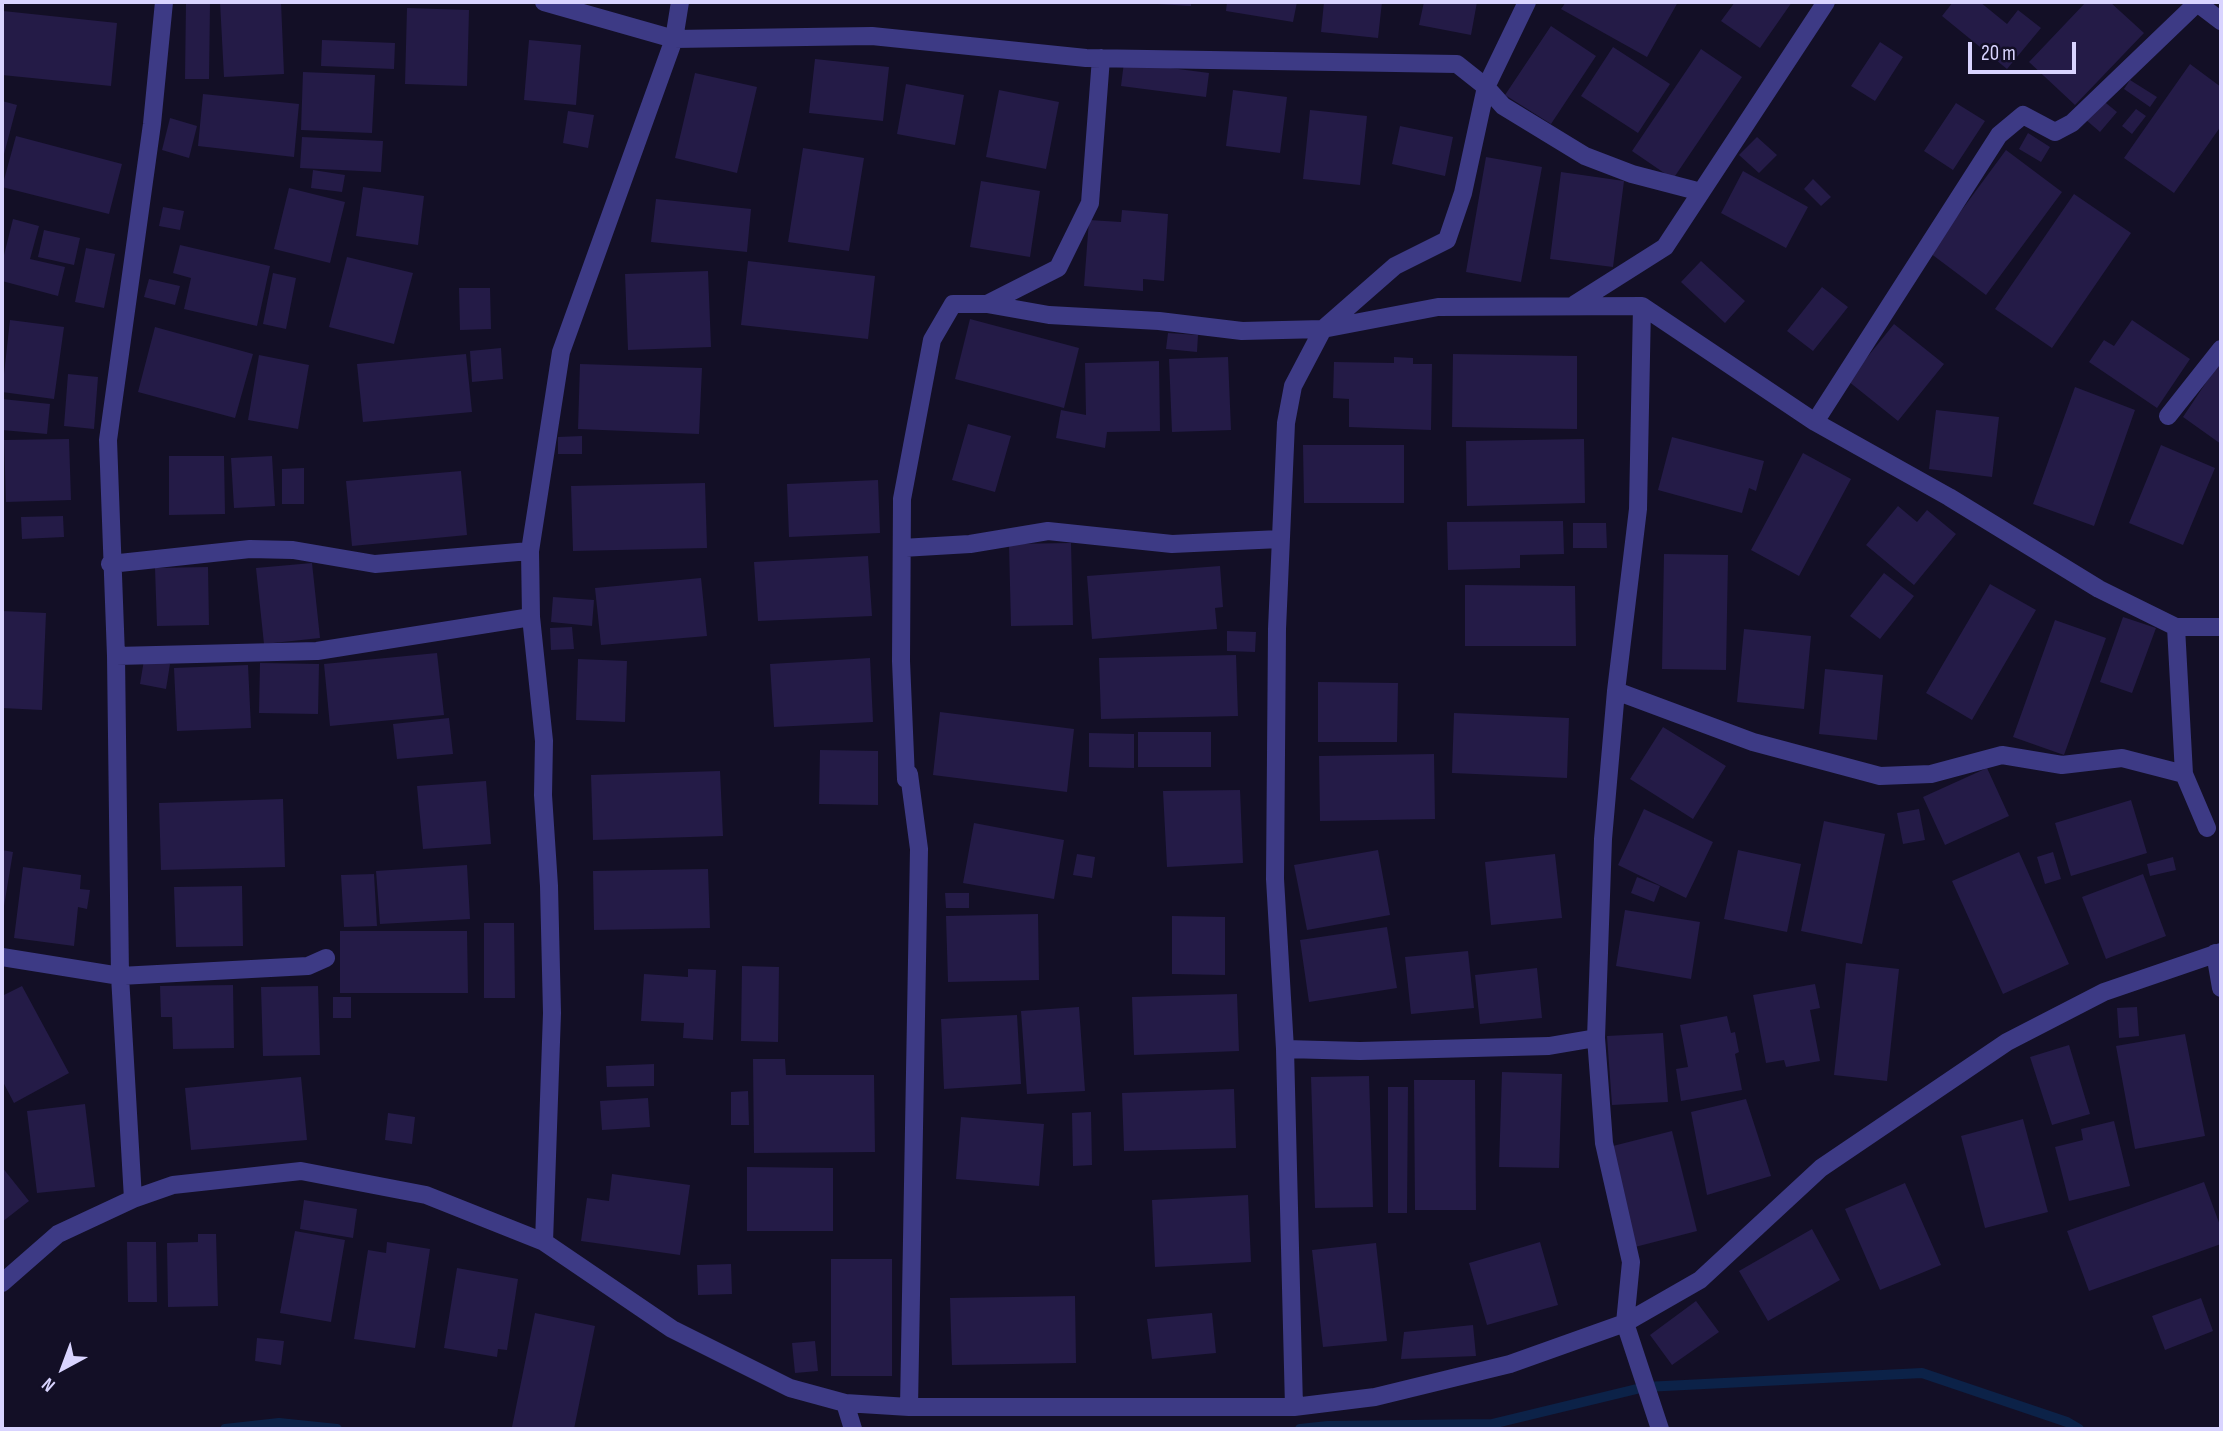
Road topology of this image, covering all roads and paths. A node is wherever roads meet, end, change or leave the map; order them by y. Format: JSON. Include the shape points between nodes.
{"nodes":[{"id":1,"x":164,"y":2,"type":"edge"},
{"id":2,"x":544,"y":2,"type":"edge"},
{"id":3,"x":680,"y":2,"type":"edge"},
{"id":4,"x":1527,"y":2,"type":"edge"},
{"id":5,"x":1826,"y":2,"type":"edge"},
{"id":6,"x":2196,"y":2,"type":"edge"},
{"id":7,"x":2221,"y":22,"type":"edge"},
{"id":8,"x":674,"y":39,"type":"junction"},
{"id":9,"x":1101,"y":58,"type":"junction"},
{"id":10,"x":1486,"y":87,"type":"junction"},
{"id":11,"x":1701,"y":192,"type":"junction"},
{"id":12,"x":987,"y":304,"type":"junction"},
{"id":13,"x":1574,"y":304,"type":"junction"},
{"id":14,"x":1642,"y":306,"type":"junction"},
{"id":15,"x":1323,"y":329,"type":"junction"},
{"id":16,"x":2221,"y":349,"type":"edge"},
{"id":17,"x":2168,"y":416,"type":"dead end"},
{"id":18,"x":1815,"y":422,"type":"junction"},
{"id":19,"x":1280,"y":539,"type":"junction"},
{"id":20,"x":902,"y":548,"type":"junction"},
{"id":21,"x":530,"y":551,"type":"junction"},
{"id":22,"x":110,"y":564,"type":"junction"},
{"id":23,"x":531,"y":617,"type":"junction"},
{"id":24,"x":2176,"y":627,"type":"junction"},
{"id":25,"x":2221,"y":628,"type":"edge"},
{"id":26,"x":116,"y":656,"type":"junction"},
{"id":27,"x":1616,"y":691,"type":"junction"},
{"id":28,"x":2184,"y":774,"type":"junction"},
{"id":29,"x":2207,"y":828,"type":"dead end"},
{"id":30,"x":2218,"y":952,"type":"edge"},
{"id":31,"x":2,"y":957,"type":"edge"},
{"id":32,"x":326,"y":958,"type":"dead end"},
{"id":33,"x":120,"y":976,"type":"junction"},
{"id":34,"x":2221,"y":988,"type":"edge"},
{"id":35,"x":1596,"y":1038,"type":"junction"},
{"id":36,"x":1285,"y":1049,"type":"junction"},
{"id":37,"x":132,"y":1199,"type":"junction"},
{"id":38,"x":544,"y":1242,"type":"junction"},
{"id":39,"x":2,"y":1283,"type":"edge"},
{"id":40,"x":1625,"y":1323,"type":"junction"},
{"id":41,"x":845,"y":1403,"type":"junction"},
{"id":42,"x":909,"y":1407,"type":"junction"},
{"id":43,"x":1294,"y":1407,"type":"junction"},
{"id":44,"x":853,"y":1429,"type":"edge"},
{"id":45,"x":1660,"y":1429,"type":"edge"}],
"edges":[{"from":1,"to":22,"type":"street","via":[[152,124],[108,440]]},
{"from":2,"to":8,"type":"street"},
{"from":3,"to":8,"type":"street"},
{"from":4,"to":10,"type":"street"},
{"from":5,"to":11,"type":"street"},
{"from":6,"to":7,"type":"street"},
{"from":6,"to":18,"type":"street","via":[[2072,123],[2055,132],[2022,115],[1999,135]]},
{"from":8,"to":9,"type":"street","via":[[872,36]]},
{"from":8,"to":21,"type":"street","via":[[561,352]]},
{"from":9,"to":10,"type":"street","via":[[1436,62],[1457,64]]},
{"from":9,"to":12,"type":"street","via":[[1090,203],[1058,268]]},
{"from":10,"to":11,"type":"street","via":[[1503,106],[1585,156]]},
{"from":10,"to":15,"type":"street","via":[[1463,192],[1447,240],[1395,267]]},
{"from":11,"to":13,"type":"street","via":[[1665,247]]},
{"from":12,"to":15,"type":"street","via":[[1049,315],[1242,331]]},
{"from":12,"to":20,"type":"street","via":[[953,304],[932,340],[902,499]]},
{"from":13,"to":14,"type":"street"},
{"from":13,"to":15,"type":"street","via":[[1438,307]]},
{"from":14,"to":18,"type":"street"},
{"from":14,"to":27,"type":"street","via":[[1638,509]]},
{"from":15,"to":19,"type":"street","via":[[1293,386],[1286,423]]},
{"from":16,"to":17,"type":"street"},
{"from":18,"to":24,"type":"street","via":[[2099,589]]},
{"from":19,"to":20,"type":"street","via":[[1172,544],[1048,531],[970,544]]},
{"from":19,"to":36,"type":"street","via":[[1275,879]]},
{"from":20,"to":42,"type":"street","via":[[906,779],[909,774],[919,849]]},
{"from":21,"to":22,"type":"street","via":[[376,564],[250,548]]},
{"from":21,"to":23,"type":"street"},
{"from":22,"to":26,"type":"street"},
{"from":23,"to":26,"type":"street","via":[[317,651]]},
{"from":23,"to":38,"type":"street","via":[[544,741],[551,963]]},
{"from":24,"to":25,"type":"street"},
{"from":24,"to":28,"type":"street"},
{"from":26,"to":33,"type":"street"},
{"from":27,"to":28,"type":"street","via":[[1753,742],[1880,776],[1931,774],[2002,755],[2062,765],[2122,758]]},
{"from":27,"to":35,"type":"street","via":[[1603,839]]},
{"from":28,"to":29,"type":"street"},
{"from":30,"to":34,"type":"street"},
{"from":30,"to":40,"type":"street","via":[[2104,992],[2007,1042],[1821,1168],[1700,1280]]},
{"from":31,"to":33,"type":"street"},
{"from":32,"to":33,"type":"street","via":[[308,966]]},
{"from":33,"to":37,"type":"street"},
{"from":35,"to":36,"type":"street","via":[[1549,1046]]},
{"from":35,"to":40,"type":"street","via":[[1604,1143],[1630,1262]]},
{"from":36,"to":43,"type":"street"},
{"from":37,"to":38,"type":"street","via":[[173,1185],[301,1171],[426,1195]]},
{"from":37,"to":39,"type":"street","via":[[58,1234]]},
{"from":38,"to":41,"type":"street","via":[[672,1329],[790,1388]]},
{"from":40,"to":43,"type":"street","via":[[1510,1364],[1375,1397]]},
{"from":40,"to":45,"type":"street"},
{"from":41,"to":42,"type":"street"},
{"from":41,"to":44,"type":"street"},
{"from":42,"to":43,"type":"street"}]}
